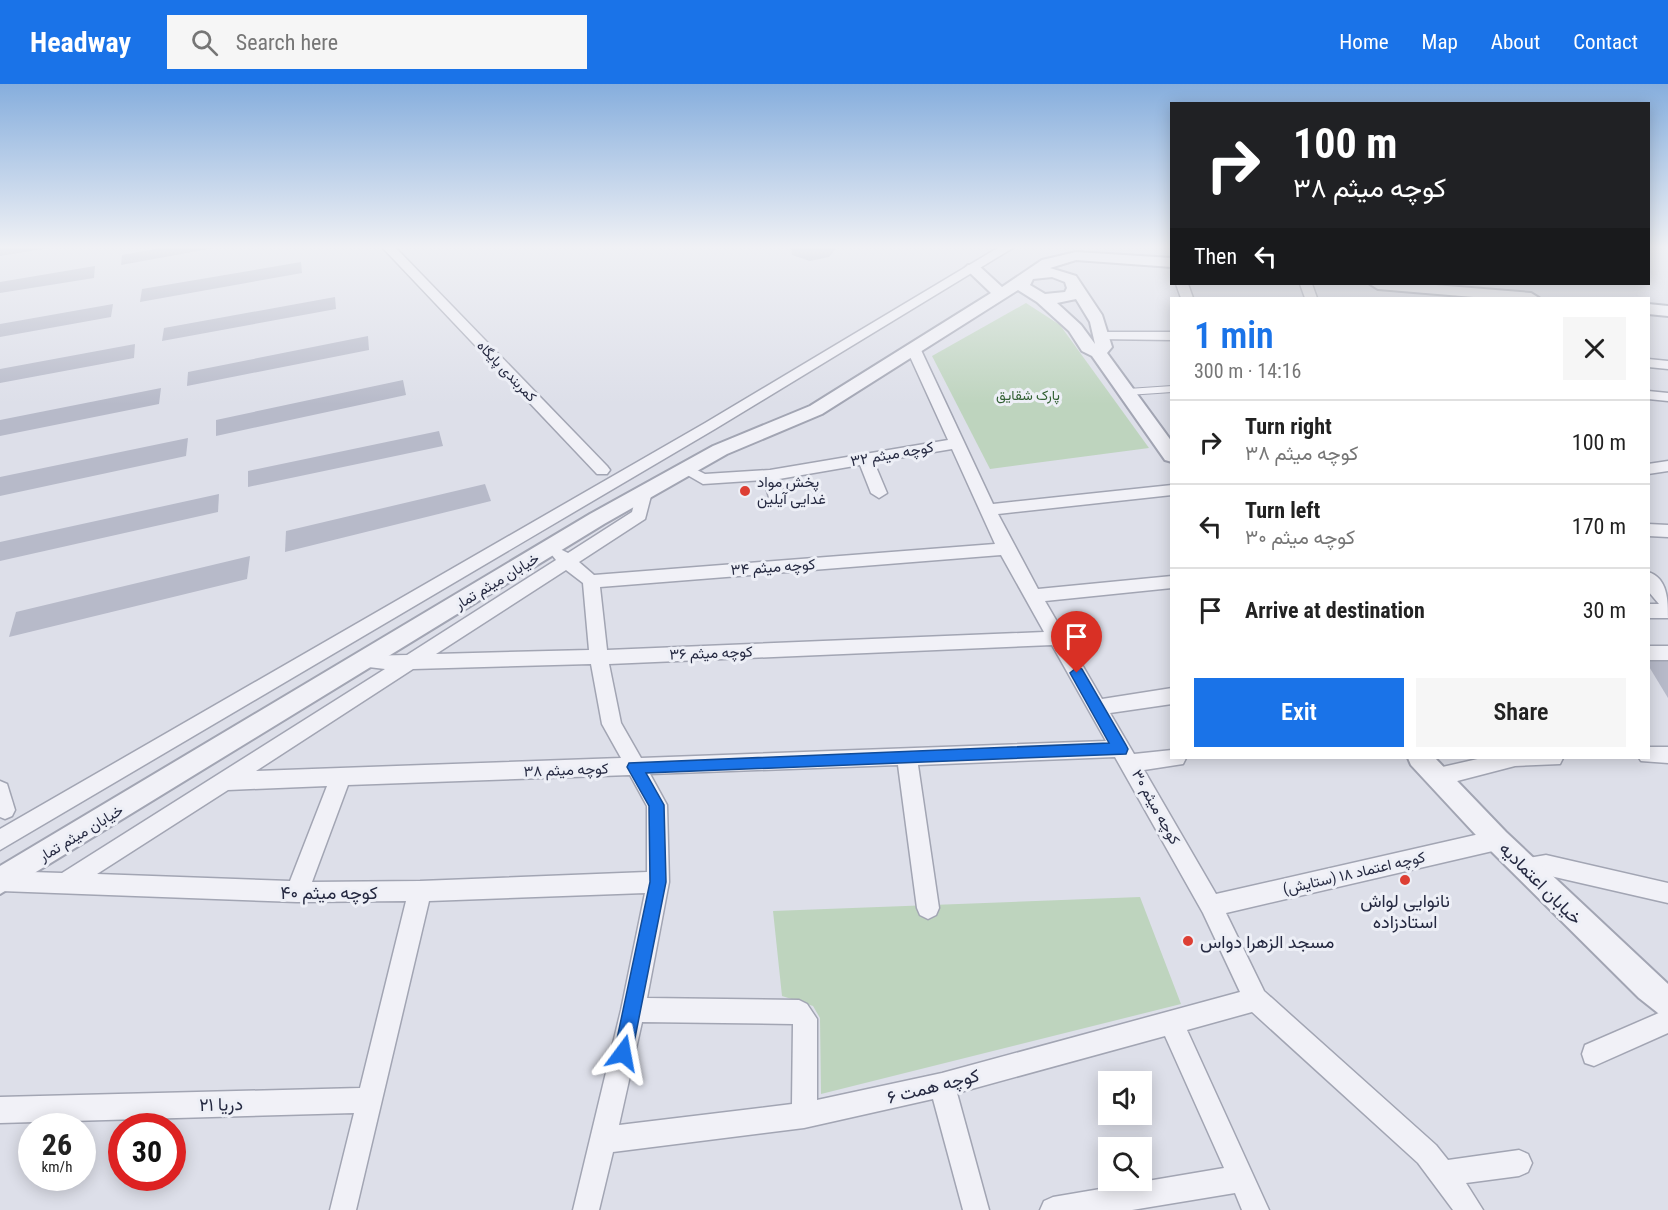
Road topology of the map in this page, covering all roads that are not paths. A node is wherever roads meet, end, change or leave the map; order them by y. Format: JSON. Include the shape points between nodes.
{"nodes":[{"id":1,"x":437,"y":299,"type":"edge"},
{"id":2,"x":922,"y":299,"type":"edge"},
{"id":3,"x":992,"y":299,"type":"edge"},
{"id":4,"x":1040,"y":299,"type":"edge"},
{"id":5,"x":1085,"y":299,"type":"edge"},
{"id":6,"x":1650,"y":309,"type":"edge"},
{"id":7,"x":1668,"y":311,"type":"edge"},
{"id":8,"x":1170,"y":336,"type":"edge"},
{"id":9,"x":1100,"y":344,"type":"junction"},
{"id":10,"x":914,"y":350,"type":"junction"},
{"id":11,"x":1650,"y":363,"type":"edge"},
{"id":12,"x":1668,"y":365,"type":"edge"},
{"id":13,"x":1170,"y":389,"type":"edge"},
{"id":14,"x":1128,"y":392,"type":"junction"},
{"id":15,"x":1650,"y":395,"type":"edge"},
{"id":16,"x":1668,"y":397,"type":"edge"},
{"id":17,"x":958,"y":443,"type":"junction"},
{"id":18,"x":1170,"y":453,"type":"edge"},
{"id":19,"x":865,"y":459,"type":"junction"},
{"id":20,"x":1668,"y":466,"type":"edge"},
{"id":21,"x":685,"y":469,"type":"junction"},
{"id":22,"x":1650,"y":469,"type":"edge"},
{"id":23,"x":602,"y":470,"type":"dead end"},
{"id":24,"x":770,"y":475,"type":"junction"},
{"id":25,"x":1170,"y":490,"type":"edge"},
{"id":26,"x":879,"y":493,"type":"dead end"},
{"id":27,"x":778,"y":501,"type":"dead end"},
{"id":28,"x":987,"y":510,"type":"junction"},
{"id":29,"x":1650,"y":530,"type":"edge"},
{"id":30,"x":1668,"y":531,"type":"edge"},
{"id":31,"x":1006,"y":549,"type":"junction"},
{"id":32,"x":560,"y":554,"type":"junction"},
{"id":33,"x":591,"y":581,"type":"junction"},
{"id":34,"x":1170,"y":582,"type":"edge"},
{"id":35,"x":1650,"y":582,"type":"edge"},
{"id":36,"x":1033,"y":596,"type":"junction"},
{"id":37,"x":1668,"y":604,"type":"edge"},
{"id":38,"x":1650,"y":611,"type":"edge"},
{"id":39,"x":1668,"y":611,"type":"edge"},
{"id":40,"x":1056,"y":638,"type":"junction"},
{"id":41,"x":1650,"y":652,"type":"edge"},
{"id":42,"x":1668,"y":654,"type":"edge"},
{"id":43,"x":599,"y":657,"type":"junction"},
{"id":44,"x":366,"y":661,"type":"junction"},
{"id":45,"x":412,"y":662,"type":"junction"},
{"id":46,"x":1170,"y":696,"type":"edge"},
{"id":47,"x":1097,"y":707,"type":"junction"},
{"id":48,"x":907,"y":755,"type":"junction"},
{"id":49,"x":1650,"y":755,"type":"edge"},
{"id":50,"x":1668,"y":755,"type":"edge"},
{"id":51,"x":1126,"y":756,"type":"junction"},
{"id":52,"x":1170,"y":758,"type":"edge"},
{"id":53,"x":1515,"y":759,"type":"edge"},
{"id":54,"x":635,"y":767,"type":"junction"},
{"id":55,"x":1429,"y":767,"type":"edge"},
{"id":56,"x":341,"y":777,"type":"junction"},
{"id":57,"x":226,"y":781,"type":"junction"},
{"id":58,"x":0,"y":790,"type":"edge"},
{"id":59,"x":5,"y":810,"type":"dead end"},
{"id":60,"x":0,"y":840,"type":"edge"},
{"id":61,"x":1497,"y":840,"type":"junction"},
{"id":62,"x":1533,"y":875,"type":"junction"},
{"id":63,"x":0,"y":881,"type":"edge"},
{"id":64,"x":658,"y":882,"type":"junction"},
{"id":65,"x":65,"y":884,"type":"junction"},
{"id":66,"x":420,"y":891,"type":"junction"},
{"id":67,"x":297,"y":892,"type":"junction"},
{"id":68,"x":1668,"y":893,"type":"edge"},
{"id":69,"x":1668,"y":905,"type":"edge"},
{"id":70,"x":1211,"y":906,"type":"junction"},
{"id":71,"x":928,"y":908,"type":"dead end"},
{"id":72,"x":1256,"y":999,"type":"junction"},
{"id":73,"x":1668,"y":1003,"type":"edge"},
{"id":74,"x":633,"y":1010,"type":"junction"},
{"id":75,"x":1668,"y":1021,"type":"edge"},
{"id":76,"x":1171,"y":1022,"type":"junction"},
{"id":77,"x":1594,"y":1054,"type":"dead end"},
{"id":78,"x":942,"y":1085,"type":"junction"},
{"id":79,"x":370,"y":1100,"type":"junction"},
{"id":80,"x":0,"y":1110,"type":"edge"},
{"id":81,"x":804,"y":1115,"type":"junction"},
{"id":82,"x":603,"y":1140,"type":"junction"},
{"id":83,"x":1520,"y":1163,"type":"dead end"},
{"id":84,"x":1440,"y":1174,"type":"junction"},
{"id":85,"x":1243,"y":1179,"type":"junction"},
{"id":86,"x":343,"y":1210,"type":"edge"},
{"id":87,"x":586,"y":1210,"type":"edge"},
{"id":88,"x":976,"y":1210,"type":"edge"},
{"id":89,"x":1053,"y":1210,"type":"edge"},
{"id":90,"x":1256,"y":1210,"type":"edge"},
{"id":91,"x":1470,"y":1210,"type":"edge"}],
"edges":[{"from":1,"to":23,"type":"street","name":"کمربندی پایگاه"},
{"from":2,"to":60,"type":"street"},
{"from":3,"to":10,"type":"street","name":"خیابان میثم تمار"},
{"from":4,"to":9,"type":"street","via":[[1075,328],[1088,347]]},
{"from":5,"to":9,"type":"street","via":[[1092,307]]},
{"from":6,"to":7,"type":"street"},
{"from":8,"to":9,"type":"street"},
{"from":9,"to":14,"type":"street"},
{"from":10,"to":17,"type":"street","name":"کوچه میثم ۳۰"},
{"from":10,"to":21,"type":"street","name":"خیابان میثم تمار","via":[[816,410]]},
{"from":11,"to":12,"type":"street"},
{"from":13,"to":14,"type":"street"},
{"from":14,"to":18,"type":"street"},
{"from":15,"to":16,"type":"street"},
{"from":17,"to":19,"type":"street","name":"کوچه میثم ۳۲"},
{"from":17,"to":28,"type":"street","name":"کوچه میثم ۳۰"},
{"from":19,"to":24,"type":"street","name":"کوچه میثم ۳۲"},
{"from":19,"to":26,"type":"street"},
{"from":20,"to":22,"type":"street"},
{"from":21,"to":24,"type":"street","name":"کوچه میثم ۳۲","via":[[703,479]]},
{"from":21,"to":32,"type":"street","name":"خیابان میثم تمار","via":[[644,492]]},
{"from":24,"to":27,"type":"street"},
{"from":25,"to":28,"type":"street"},
{"from":28,"to":31,"type":"street","name":"کوچه میثم ۳۰"},
{"from":29,"to":30,"type":"street"},
{"from":31,"to":33,"type":"street","name":"کوچه میثم ۳۴"},
{"from":31,"to":36,"type":"street","name":"کوچه میثم ۳۰"},
{"from":32,"to":33,"type":"street"},
{"from":32,"to":44,"type":"street","name":"خیابان میثم تمار"},
{"from":32,"to":45,"type":"street"},
{"from":33,"to":43,"type":"street"},
{"from":34,"to":36,"type":"street"},
{"from":35,"to":37,"type":"street"},
{"from":36,"to":40,"type":"street","name":"کوچه میثم ۳۰"},
{"from":38,"to":39,"type":"street"},
{"from":40,"to":43,"type":"street","name":"کوچه میثم ۳۶"},
{"from":40,"to":47,"type":"street","name":"کوچه میثم ۳۰"},
{"from":41,"to":42,"type":"street"},
{"from":43,"to":45,"type":"street","name":"کوچه میثم ۳۶"},
{"from":43,"to":54,"type":"street","via":[[612,724]]},
{"from":44,"to":45,"type":"street","name":"کوچه میثم ۳۶"},
{"from":44,"to":63,"type":"street","name":"خیابان میثم تمار"},
{"from":45,"to":57,"type":"street"},
{"from":46,"to":47,"type":"street"},
{"from":47,"to":51,"type":"street","name":"کوچه میثم ۳۰"},
{"from":48,"to":51,"type":"street","name":"کوچه میثم ۳۸"},
{"from":48,"to":54,"type":"street","name":"کوچه میثم ۳۸"},
{"from":48,"to":71,"type":"street"},
{"from":49,"to":50,"type":"street"},
{"from":51,"to":52,"type":"street","name":"کوچه میثم ۳۸"},
{"from":51,"to":70,"type":"street","name":"کوچه میثم ۳۰"},
{"from":53,"to":55,"type":"street"},
{"from":54,"to":56,"type":"street","name":"کوچه میثم ۳۸"},
{"from":54,"to":64,"type":"street","via":[[657,805]]},
{"from":55,"to":61,"type":"street","name":"خیابان اعتمادیه"},
{"from":56,"to":57,"type":"street","name":"کوچه میثم ۳۸"},
{"from":56,"to":67,"type":"street"},
{"from":57,"to":65,"type":"street"},
{"from":58,"to":59,"type":"street"},
{"from":61,"to":62,"type":"street","name":"خیابان اعتمادیه"},
{"from":61,"to":70,"type":"street","name":"کوچه اعتماد ۱۸ (ستایش)"},
{"from":62,"to":68,"type":"street","via":[[1546,865]]},
{"from":62,"to":69,"type":"street"},
{"from":62,"to":73,"type":"street","name":"خیابان اعتمادیه"},
{"from":63,"to":65,"type":"street","name":"کوچه میثم ۴۰"},
{"from":64,"to":66,"type":"street","name":"کوچه میثم ۴۰"},
{"from":64,"to":74,"type":"street"},
{"from":65,"to":67,"type":"street","name":"کوچه میثم ۴۰"},
{"from":66,"to":67,"type":"street","name":"کوچه میثم ۴۰"},
{"from":66,"to":79,"type":"street"},
{"from":70,"to":72,"type":"street","name":"کوچه میثم ۳۰"},
{"from":72,"to":76,"type":"street","name":"کوچه همت ۶"},
{"from":72,"to":84,"type":"street","name":"کوچه میثم ۳۰","via":[[1427,1154]]},
{"from":74,"to":81,"type":"street","via":[[799,1012],[805,1019]]},
{"from":74,"to":82,"type":"street"},
{"from":75,"to":77,"type":"street"},
{"from":76,"to":78,"type":"street","name":"کوچه همت ۶"},
{"from":76,"to":85,"type":"street"},
{"from":78,"to":81,"type":"street","name":"کوچه همت ۶"},
{"from":78,"to":88,"type":"street"},
{"from":79,"to":80,"type":"street","name":"دریا ۲۱"},
{"from":79,"to":86,"type":"street"},
{"from":81,"to":82,"type":"street","name":"کوچه همت ۶"},
{"from":82,"to":87,"type":"street"},
{"from":83,"to":84,"type":"street"},
{"from":84,"to":91,"type":"street","name":"کوچه میثم ۳۰"},
{"from":85,"to":89,"type":"street"},
{"from":85,"to":90,"type":"street"}]}
